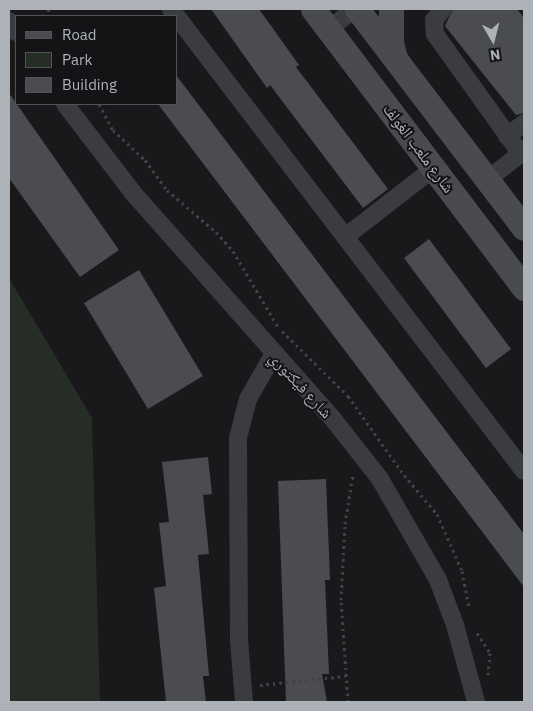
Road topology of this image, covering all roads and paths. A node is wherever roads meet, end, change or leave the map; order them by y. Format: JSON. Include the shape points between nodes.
{"nodes":[{"id":1,"x":313,"y":9,"type":"edge"},
{"id":2,"x":356,"y":9,"type":"edge"},
{"id":3,"x":391,"y":9,"type":"edge"},
{"id":4,"x":443,"y":9,"type":"edge"},
{"id":5,"x":178,"y":18,"type":"edge"},
{"id":6,"x":329,"y":29,"type":"junction"},
{"id":7,"x":395,"y":60,"type":"junction"},
{"id":8,"x":67,"y":105,"type":"edge"},
{"id":9,"x":524,"y":123,"type":"edge"},
{"id":10,"x":508,"y":136,"type":"junction"},
{"id":11,"x":522,"y":153,"type":"edge"},
{"id":12,"x":434,"y":168,"type":"junction"},
{"id":13,"x":487,"y":180,"type":"junction"},
{"id":14,"x":524,"y":228,"type":"edge"},
{"id":15,"x":345,"y":237,"type":"junction"},
{"id":16,"x":524,"y":288,"type":"edge"},
{"id":17,"x":273,"y":355,"type":"junction"},
{"id":18,"x":358,"y":448,"type":"junction"},
{"id":19,"x":524,"y":471,"type":"edge"},
{"id":20,"x":345,"y":676,"type":"junction"},
{"id":21,"x":243,"y":695,"type":"edge"},
{"id":22,"x":348,"y":702,"type":"edge"},
{"id":23,"x":476,"y":702,"type":"edge"}],
"edges":[{"from":1,"to":6,"type":"street","name":"شارع ملعب الغولف"},
{"from":2,"to":6,"type":"street"},
{"from":2,"to":7,"type":"street"},
{"from":3,"to":7,"type":"street","via":[[391,42]]},
{"from":4,"to":10,"type":"street","via":[[434,20],[435,34]]},
{"from":5,"to":15,"type":"street"},
{"from":6,"to":12,"type":"street","name":"شارع ملعب الغولف"},
{"from":7,"to":13,"type":"street"},
{"from":8,"to":17,"type":"street","name":"شارع فيكتوري","via":[[134,194]]},
{"from":9,"to":10,"type":"street"},
{"from":10,"to":11,"type":"street"},
{"from":11,"to":13,"type":"street"},
{"from":12,"to":15,"type":"street"},
{"from":12,"to":16,"type":"street","name":"شارع ملعب الغولف"},
{"from":13,"to":14,"type":"street"},
{"from":15,"to":19,"type":"street"},
{"from":17,"to":18,"type":"street","name":"شارع فيكتوري"},
{"from":17,"to":21,"type":"street","via":[[248,400],[238,438]]},
{"from":18,"to":20,"type":"path","via":[[342,562]]},
{"from":18,"to":23,"type":"street","name":"شارع فيكتوري","via":[[401,512],[438,580],[455,625]]},
{"from":20,"to":21,"type":"path"},
{"from":20,"to":22,"type":"path"}]}
